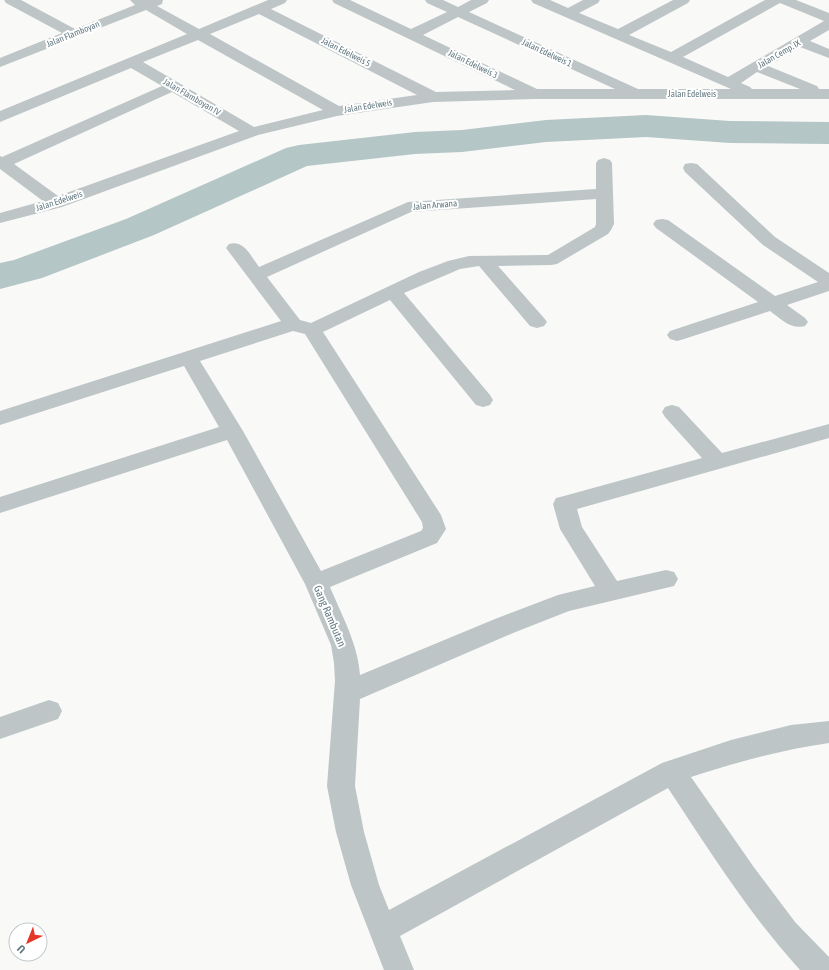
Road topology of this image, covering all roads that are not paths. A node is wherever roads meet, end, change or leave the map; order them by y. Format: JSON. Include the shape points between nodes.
{"nodes":[{"id":1,"x":11,"y":0,"type":"edge"},
{"id":2,"x":280,"y":0,"type":"edge"},
{"id":3,"x":339,"y":0,"type":"edge"},
{"id":4,"x":432,"y":0,"type":"edge"},
{"id":5,"x":482,"y":0,"type":"edge"},
{"id":6,"x":538,"y":0,"type":"edge"},
{"id":7,"x":593,"y":0,"type":"edge"},
{"id":8,"x":683,"y":0,"type":"edge"},
{"id":9,"x":775,"y":0,"type":"edge"},
{"id":10,"x":784,"y":0,"type":"edge"},
{"id":11,"x":148,"y":2,"type":"edge"},
{"id":12,"x":259,"y":8,"type":"junction"},
{"id":13,"x":458,"y":12,"type":"junction"},
{"id":14,"x":568,"y":13,"type":"junction"},
{"id":15,"x":829,"y":18,"type":"edge"},
{"id":16,"x":829,"y":24,"type":"edge"},
{"id":17,"x":74,"y":34,"type":"junction"},
{"id":18,"x":198,"y":34,"type":"junction"},
{"id":19,"x":411,"y":35,"type":"junction"},
{"id":20,"x":618,"y":35,"type":"junction"},
{"id":21,"x":799,"y":42,"type":"junction"},
{"id":22,"x":829,"y":54,"type":"edge"},
{"id":23,"x":671,"y":58,"type":"junction"},
{"id":24,"x":2,"y":61,"type":"edge"},
{"id":25,"x":132,"y":62,"type":"junction"},
{"id":26,"x":757,"y":67,"type":"junction"},
{"id":27,"x":729,"y":83,"type":"junction"},
{"id":28,"x":173,"y":86,"type":"junction"},
{"id":29,"x":534,"y":94,"type":"junction"},
{"id":30,"x":636,"y":94,"type":"junction"},
{"id":31,"x":753,"y":94,"type":"junction"},
{"id":32,"x":827,"y":95,"type":"edge"},
{"id":33,"x":433,"y":97,"type":"junction"},
{"id":34,"x":337,"y":111,"type":"junction"},
{"id":35,"x":0,"y":117,"type":"edge"},
{"id":36,"x":252,"y":132,"type":"junction"},
{"id":37,"x":1,"y":162,"type":"edge"},
{"id":38,"x":604,"y":163,"type":"dead end"},
{"id":39,"x":691,"y":168,"type":"dead end"},
{"id":40,"x":605,"y":193,"type":"junction"},
{"id":41,"x":56,"y":203,"type":"junction"},
{"id":42,"x":0,"y":218,"type":"edge"},
{"id":43,"x":662,"y":224,"type":"dead end"},
{"id":44,"x":235,"y":248,"type":"dead end"},
{"id":45,"x":484,"y":261,"type":"junction"},
{"id":46,"x":255,"y":275,"type":"junction"},
{"id":47,"x":829,"y":280,"type":"edge"},
{"id":48,"x":829,"y":285,"type":"edge"},
{"id":49,"x":393,"y":292,"type":"junction"},
{"id":50,"x":774,"y":304,"type":"junction"},
{"id":51,"x":537,"y":322,"type":"dead end"},
{"id":52,"x":798,"y":322,"type":"dead end"},
{"id":53,"x":302,"y":327,"type":"junction"},
{"id":54,"x":677,"y":335,"type":"dead end"},
{"id":55,"x":188,"y":358,"type":"junction"},
{"id":56,"x":483,"y":400,"type":"dead end"},
{"id":57,"x":672,"y":412,"type":"dead end"},
{"id":58,"x":0,"y":418,"type":"edge"},
{"id":59,"x":232,"y":431,"type":"junction"},
{"id":60,"x":829,"y":432,"type":"edge"},
{"id":61,"x":717,"y":461,"type":"junction"},
{"id":62,"x":0,"y":505,"type":"edge"},
{"id":63,"x":666,"y":579,"type":"dead end"},
{"id":64,"x":316,"y":583,"type":"junction"},
{"id":65,"x":611,"y":592,"type":"junction"},
{"id":66,"x":348,"y":692,"type":"junction"},
{"id":67,"x":49,"y":711,"type":"dead end"},
{"id":68,"x":0,"y":728,"type":"edge"},
{"id":69,"x":829,"y":732,"type":"edge"},
{"id":70,"x":672,"y":772,"type":"junction"},
{"id":71,"x":383,"y":929,"type":"junction"},
{"id":72,"x":400,"y":970,"type":"edge"},
{"id":73,"x":820,"y":970,"type":"edge"}],
"edges":[{"from":1,"to":17,"type":"street"},
{"from":2,"to":12,"type":"street"},
{"from":3,"to":19,"type":"street","name":"Jalan Edelweis 3"},
{"from":4,"to":13,"type":"street","name":"Jalan Edelweis 1"},
{"from":5,"to":13,"type":"street"},
{"from":6,"to":14,"type":"street"},
{"from":7,"to":14,"type":"street"},
{"from":8,"to":20,"type":"street"},
{"from":9,"to":23,"type":"street"},
{"from":10,"to":15,"type":"street"},
{"from":11,"to":17,"type":"street","name":"Jalan Flamboyan"},
{"from":11,"to":18,"type":"street"},
{"from":12,"to":18,"type":"street"},
{"from":12,"to":33,"type":"street","name":"Jalan Edelweis 5"},
{"from":13,"to":19,"type":"street"},
{"from":13,"to":30,"type":"street","name":"Jalan Edelweis 1"},
{"from":14,"to":20,"type":"street"},
{"from":16,"to":21,"type":"street","name":"Jalan Cemp. IX"},
{"from":17,"to":24,"type":"street","name":"Jalan Flamboyan"},
{"from":18,"to":25,"type":"street"},
{"from":18,"to":34,"type":"street"},
{"from":19,"to":29,"type":"street","name":"Jalan Edelweis 3"},
{"from":20,"to":23,"type":"street"},
{"from":21,"to":22,"type":"street"},
{"from":21,"to":26,"type":"street","name":"Jalan Cemp. IX"},
{"from":23,"to":27,"type":"street"},
{"from":25,"to":28,"type":"street","name":"Jalan Flamboyan IV"},
{"from":25,"to":35,"type":"street"},
{"from":26,"to":27,"type":"street","name":"Jalan Cemp. IX"},
{"from":26,"to":32,"type":"street"},
{"from":27,"to":31,"type":"street"},
{"from":28,"to":36,"type":"street","name":"Jalan Flamboyan IV"},
{"from":28,"to":37,"type":"street"},
{"from":29,"to":30,"type":"street","name":"Jalan Edelweis"},
{"from":29,"to":33,"type":"street","name":"Jalan Edelweis"},
{"from":30,"to":31,"type":"street","name":"Jalan Edelweis"},
{"from":31,"to":32,"type":"street","name":"Jalan Edelweis"},
{"from":33,"to":34,"type":"street","name":"Jalan Edelweis"},
{"from":34,"to":36,"type":"street","name":"Jalan Edelweis"},
{"from":36,"to":41,"type":"street","name":"Jalan Edelweis"},
{"from":37,"to":41,"type":"street"},
{"from":38,"to":40,"type":"street"},
{"from":39,"to":47,"type":"street","via":[[769,241]]},
{"from":40,"to":45,"type":"street","via":[[605,224],[602,230],[557,257],[551,260]]},
{"from":40,"to":46,"type":"street","name":"Jalan Arwana","via":[[408,207]]},
{"from":41,"to":42,"type":"street","name":"Jalan Edelweis"},
{"from":43,"to":50,"type":"street"},
{"from":44,"to":46,"type":"street"},
{"from":45,"to":49,"type":"street","via":[[454,265]]},
{"from":45,"to":51,"type":"street"},
{"from":46,"to":53,"type":"street"},
{"from":48,"to":50,"type":"street"},
{"from":49,"to":53,"type":"street"},
{"from":49,"to":56,"type":"street"},
{"from":50,"to":52,"type":"street"},
{"from":50,"to":54,"type":"street"},
{"from":53,"to":55,"type":"street"},
{"from":53,"to":64,"type":"street","via":[[435,529],[429,537]]},
{"from":55,"to":58,"type":"street"},
{"from":55,"to":59,"type":"street","name":"Gang Rambutan"},
{"from":57,"to":61,"type":"street"},
{"from":59,"to":62,"type":"street"},
{"from":59,"to":64,"type":"street","name":"Gang Rambutan"},
{"from":60,"to":61,"type":"street"},
{"from":61,"to":65,"type":"street","via":[[564,504],[571,529]]},
{"from":63,"to":65,"type":"street"},
{"from":64,"to":66,"type":"street","name":"Gang Rambutan","via":[[343,645],[347,663]]},
{"from":65,"to":66,"type":"street","via":[[566,602]]},
{"from":66,"to":71,"type":"street","name":"Gang Rambutan","via":[[341,786],[350,832],[365,885]]},
{"from":67,"to":68,"type":"street"},
{"from":69,"to":70,"type":"street","via":[[791,737],[731,752]]},
{"from":70,"to":71,"type":"street"},
{"from":70,"to":73,"type":"street","via":[[743,876],[785,932]]},
{"from":71,"to":72,"type":"street","name":"Gang Rambutan"}]}
